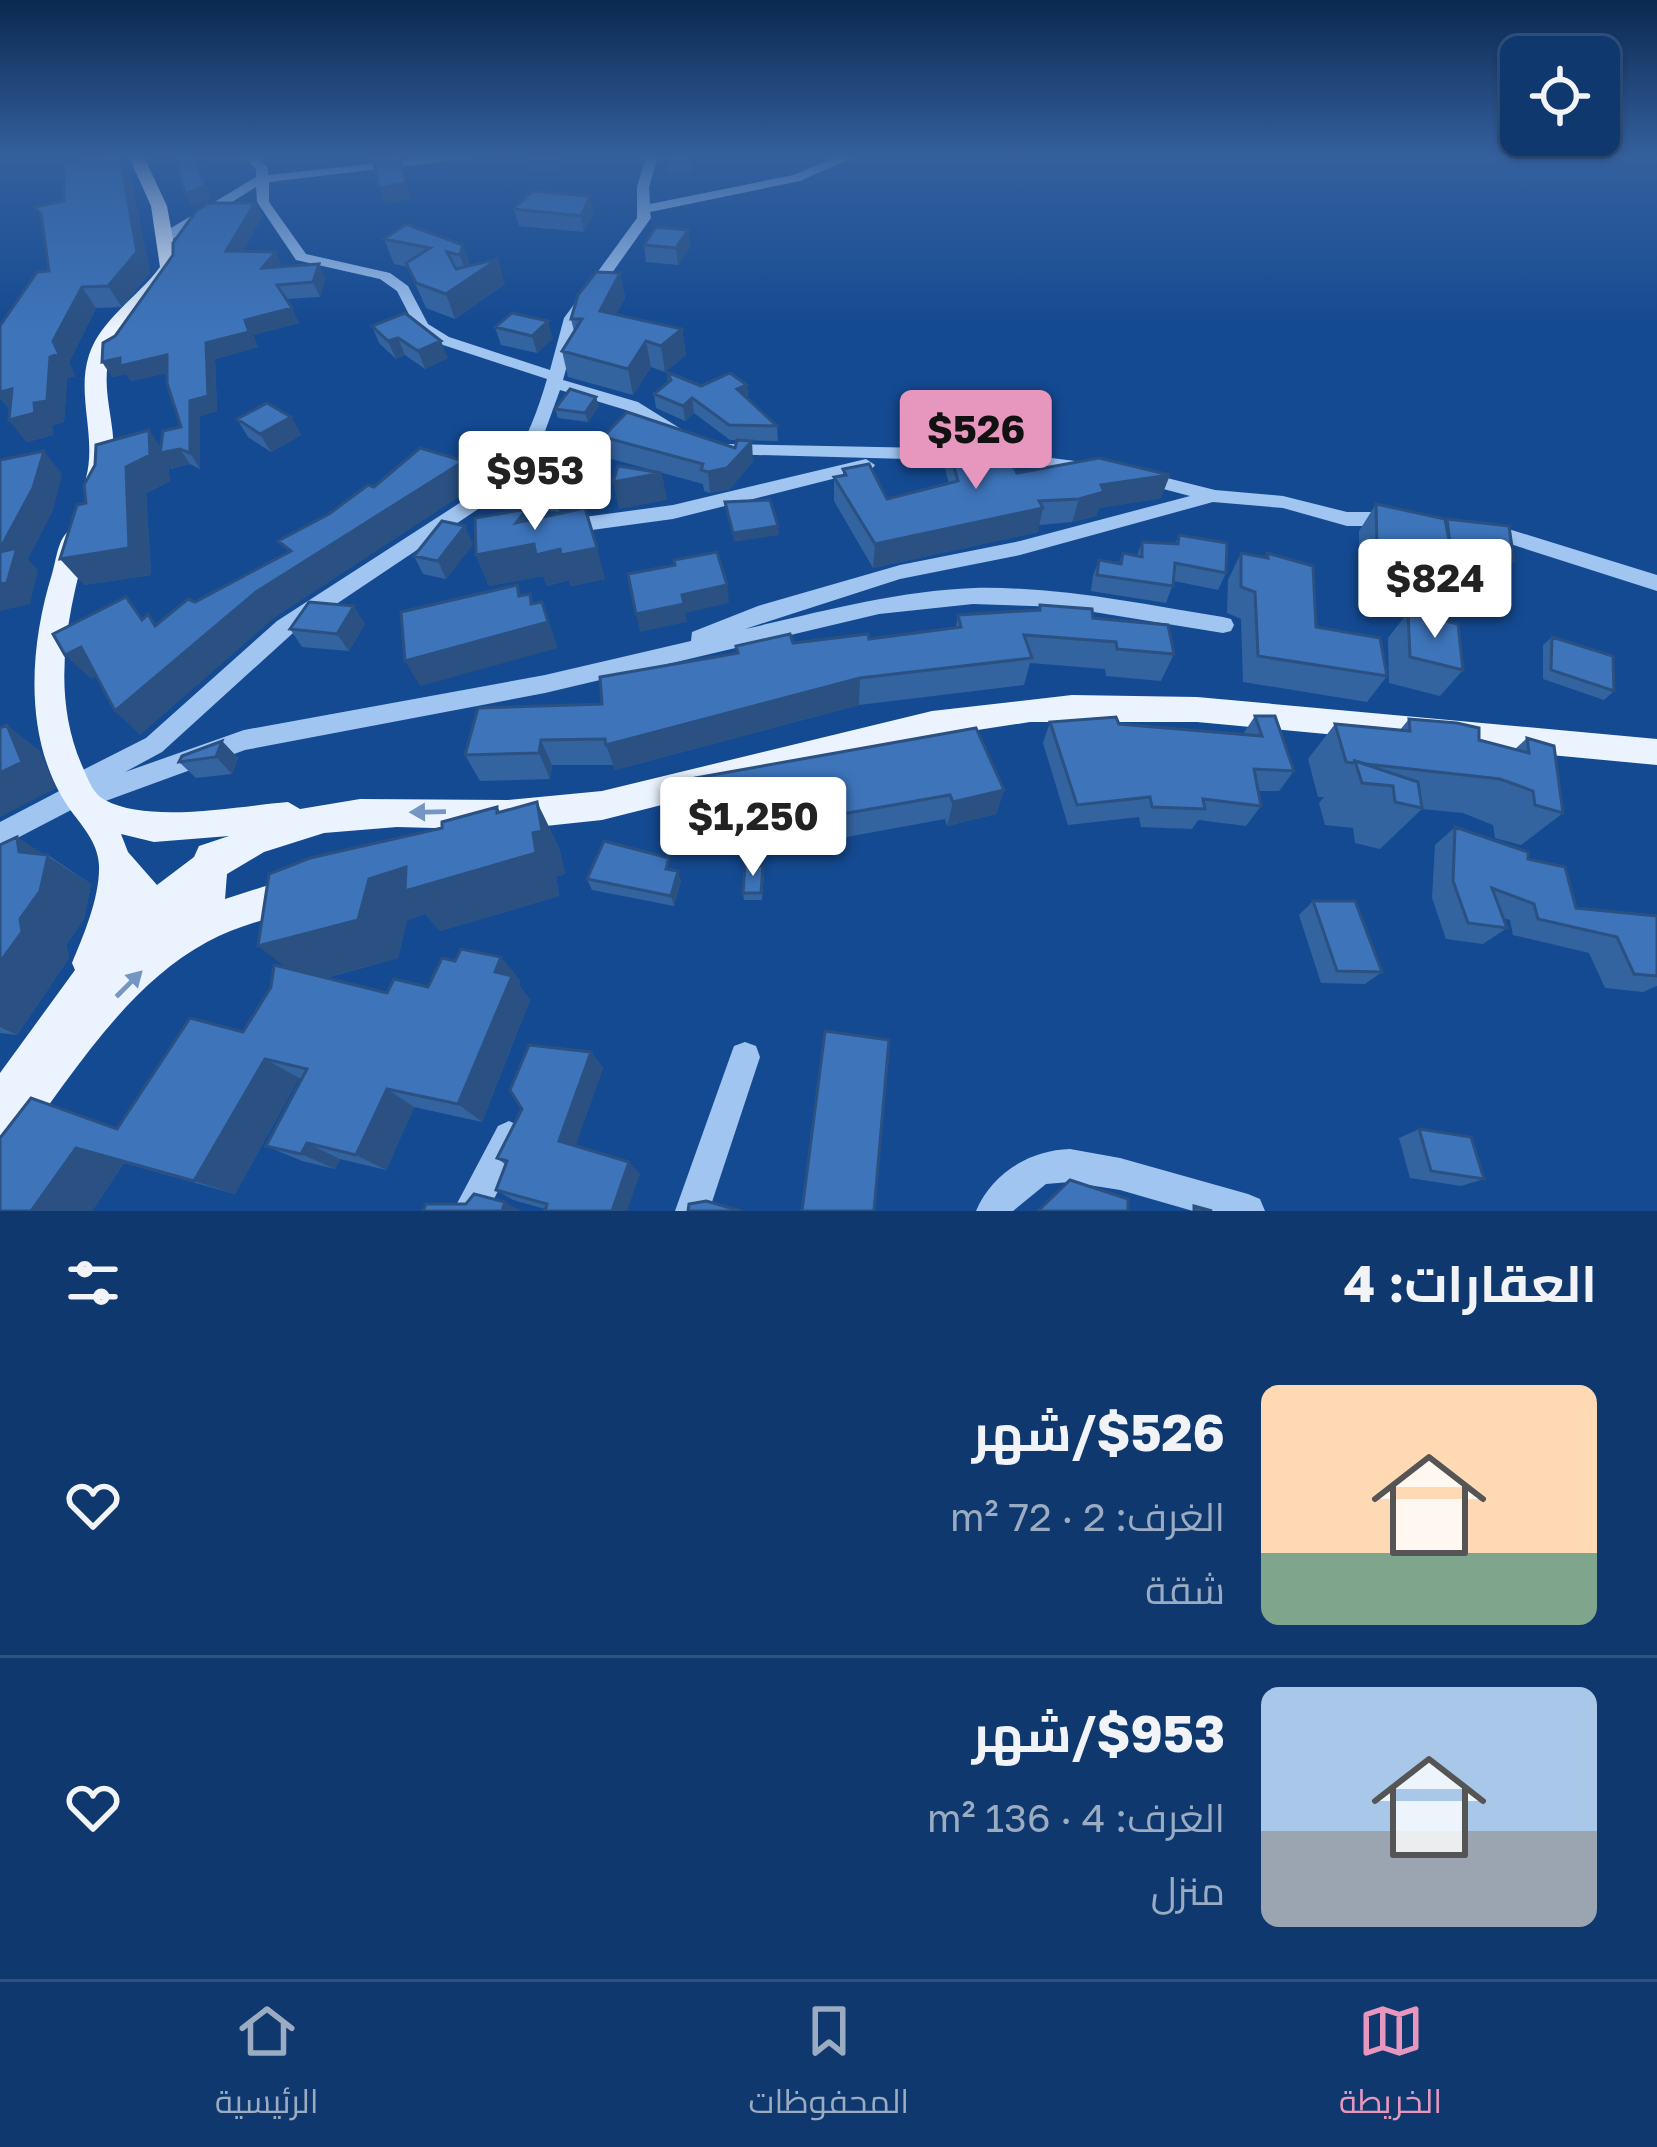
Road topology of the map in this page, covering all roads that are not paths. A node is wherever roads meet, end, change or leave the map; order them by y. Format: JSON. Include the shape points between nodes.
{"nodes":[{"id":1,"x":160,"y":214,"type":"edge"},
{"id":2,"x":204,"y":214,"type":"edge"},
{"id":3,"x":271,"y":214,"type":"edge"},
{"id":4,"x":642,"y":214,"type":"edge"},
{"id":5,"x":166,"y":237,"type":"junction"},
{"id":6,"x":556,"y":380,"type":"junction"},
{"id":7,"x":908,"y":455,"type":"junction"},
{"id":8,"x":1102,"y":471,"type":"edge"},
{"id":9,"x":1123,"y":475,"type":"edge"},
{"id":10,"x":1213,"y":496,"type":"junction"},
{"id":11,"x":1430,"y":522,"type":"edge"},
{"id":12,"x":480,"y":523,"type":"edge"},
{"id":13,"x":547,"y":527,"type":"edge"},
{"id":14,"x":1471,"y":527,"type":"edge"},
{"id":15,"x":436,"y":530,"type":"junction"},
{"id":16,"x":1657,"y":583,"type":"edge"},
{"id":17,"x":1223,"y":625,"type":"dead end"},
{"id":18,"x":644,"y":661,"type":"junction"},
{"id":19,"x":1657,"y":752,"type":"edge"},
{"id":20,"x":83,"y":798,"type":"junction"},
{"id":21,"x":627,"y":799,"type":"junction"},
{"id":22,"x":343,"y":812,"type":"junction"},
{"id":23,"x":188,"y":826,"type":"junction"},
{"id":24,"x":0,"y":835,"type":"edge"},
{"id":25,"x":476,"y":847,"type":"edge"},
{"id":26,"x":116,"y":863,"type":"junction"},
{"id":27,"x":212,"y":865,"type":"junction"},
{"id":28,"x":322,"y":886,"type":"edge"},
{"id":29,"x":152,"y":907,"type":"junction"},
{"id":30,"x":186,"y":935,"type":"junction"},
{"id":31,"x":73,"y":999,"type":"junction"},
{"id":32,"x":745,"y":1057,"type":"dead end"},
{"id":33,"x":0,"y":1108,"type":"edge"},
{"id":34,"x":517,"y":1120,"type":"edge"},
{"id":35,"x":0,"y":1138,"type":"edge"},
{"id":36,"x":470,"y":1211,"type":"edge"},
{"id":37,"x":692,"y":1211,"type":"edge"},
{"id":38,"x":993,"y":1211,"type":"edge"},
{"id":39,"x":1247,"y":1211,"type":"edge"}],
"edges":[{"from":1,"to":5,"type":"main road"},
{"from":2,"to":5,"type":"street"},
{"from":3,"to":6,"type":"street","via":[[301,257],[385,276],[403,289],[422,327],[443,340]]},
{"from":4,"to":6,"type":"street","via":[[572,318]]},
{"from":5,"to":20,"type":"main road","via":[[169,267],[99,355],[104,460],[58,598],[49,674],[53,736]]},
{"from":6,"to":7,"type":"street","via":[[632,406],[706,445]]},
{"from":6,"to":15,"type":"street","via":[[510,479]]},
{"from":7,"to":8,"type":"street"},
{"from":7,"to":13,"type":"street","via":[[690,508]]},
{"from":9,"to":10,"type":"street"},
{"from":10,"to":11,"type":"street","via":[[1266,499],[1347,519]]},
{"from":10,"to":18,"type":"street","via":[[900,572],[765,612]]},
{"from":12,"to":15,"type":"street"},
{"from":14,"to":16,"type":"street"},
{"from":15,"to":20,"type":"street","via":[[285,627],[154,746]]},
{"from":17,"to":18,"type":"street","via":[[1063,599],[973,596],[879,606]]},
{"from":18,"to":20,"type":"street","via":[[244,740]]},
{"from":19,"to":21,"type":"main road","via":[[1076,705],[986,714]]},
{"from":20,"to":23,"type":"main road","via":[[154,826]]},
{"from":20,"to":24,"type":"street"},
{"from":20,"to":26,"type":"main road"},
{"from":21,"to":22,"type":"main road","one_way":true,"via":[[546,813]]},
{"from":21,"to":25,"type":"main road"},
{"from":22,"to":23,"type":"main road"},
{"from":22,"to":27,"type":"main road","via":[[295,822]]},
{"from":23,"to":27,"type":"main road","via":[[210,844]]},
{"from":26,"to":29,"type":"main road"},
{"from":26,"to":31,"type":"main road","via":[[106,923]]},
{"from":27,"to":29,"type":"main road"},
{"from":27,"to":30,"type":"main road","via":[[208,899]]},
{"from":28,"to":30,"type":"main road"},
{"from":29,"to":30,"type":"main road"},
{"from":29,"to":31,"type":"main road"},
{"from":35,"to":30,"type":"main road","one_way":true,"via":[[99,1014]]},
{"from":31,"to":33,"type":"main road"},
{"from":32,"to":37,"type":"street"},
{"from":34,"to":36,"type":"street"},
{"from":38,"to":39,"type":"street","via":[[1021,1180],[1051,1166]]}]}
